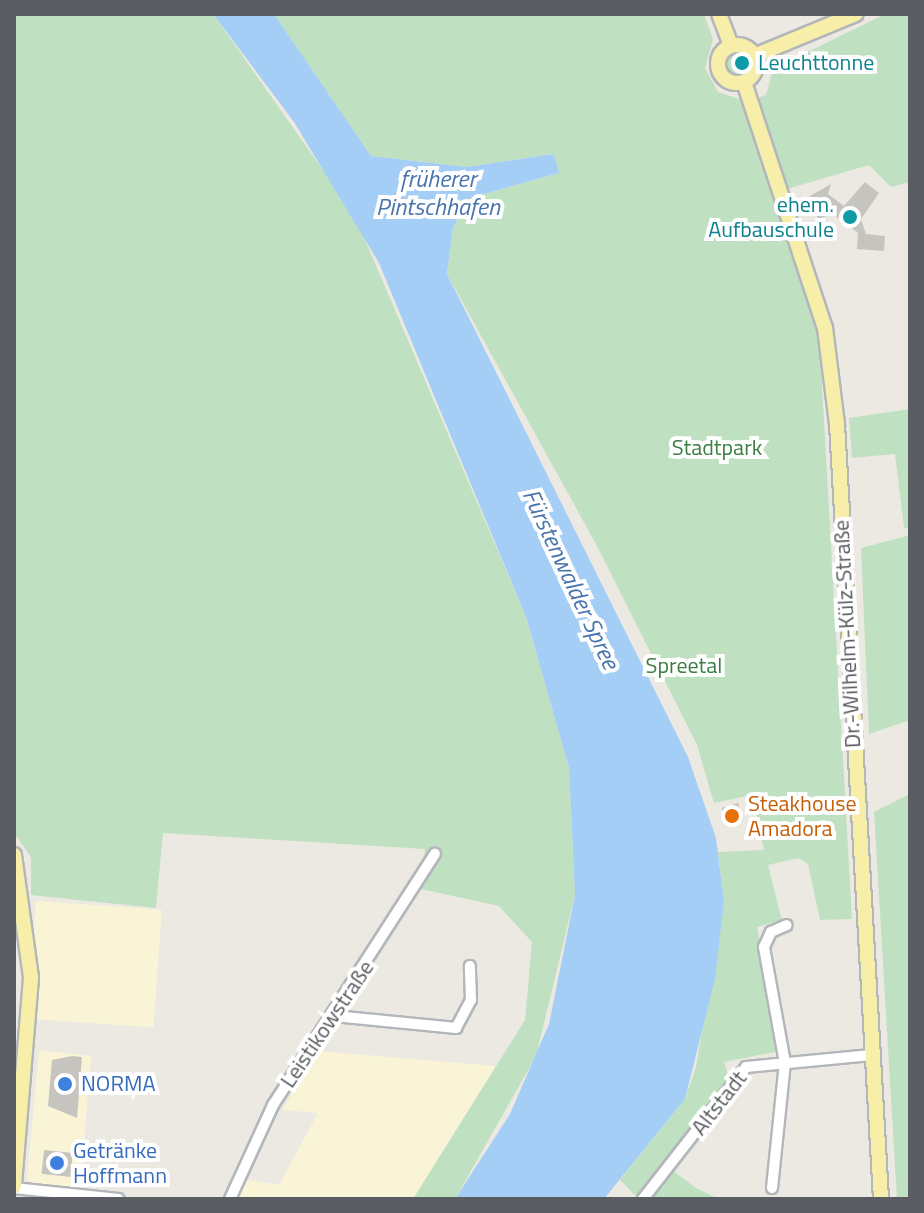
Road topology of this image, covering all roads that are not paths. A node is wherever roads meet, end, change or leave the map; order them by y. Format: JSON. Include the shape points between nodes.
{"nodes":[{"id":1,"x":719,"y":14,"type":"edge"},
{"id":2,"x":856,"y":14,"type":"edge"},
{"id":3,"x":731,"y":46,"type":"junction"},
{"id":4,"x":754,"y":56,"type":"junction"},
{"id":5,"x":744,"y":82,"type":"junction"},
{"id":6,"x":435,"y":854,"type":"dead end"},
{"id":7,"x":15,"y":862,"type":"edge"},
{"id":8,"x":787,"y":925,"type":"dead end"},
{"id":9,"x":470,"y":966,"type":"dead end"},
{"id":10,"x":334,"y":1016,"type":"junction"},
{"id":11,"x":871,"y":1055,"type":"junction"},
{"id":12,"x":785,"y":1063,"type":"junction"},
{"id":13,"x":14,"y":1187,"type":"edge"},
{"id":14,"x":772,"y":1188,"type":"dead end"},
{"id":15,"x":118,"y":1199,"type":"edge"},
{"id":16,"x":230,"y":1199,"type":"edge"},
{"id":17,"x":643,"y":1199,"type":"edge"},
{"id":18,"x":881,"y":1199,"type":"edge"}],
"edges":[{"from":1,"to":3,"type":"main road"},
{"from":2,"to":4,"type":"main road"},
{"from":3,"to":4,"type":"main road"},
{"from":3,"to":5,"type":"main road","via":[[721,54],[720,73]]},
{"from":4,"to":5,"type":"main road","via":[[755,71]]},
{"from":5,"to":11,"type":"main road","name":"Dr.-Wilhelm-Külz-Straße","via":[[825,328],[837,424]]},
{"from":6,"to":10,"type":"street","name":"Leistikowstraße"},
{"from":7,"to":13,"type":"main road","via":[[31,980]]},
{"from":8,"to":12,"type":"street","via":[[771,932],[764,947]]},
{"from":9,"to":10,"type":"street","via":[[471,1000],[456,1028]]},
{"from":10,"to":16,"type":"street","name":"Leistikowstraße","via":[[273,1105]]},
{"from":11,"to":12,"type":"street","name":"Altstadt"},
{"from":11,"to":18,"type":"main road","name":"Dr.-Wilhelm-Külz-Straße"},
{"from":12,"to":14,"type":"street"},
{"from":12,"to":17,"type":"street","name":"Altstadt","via":[[746,1067]]},
{"from":13,"to":15,"type":"street"}]}
